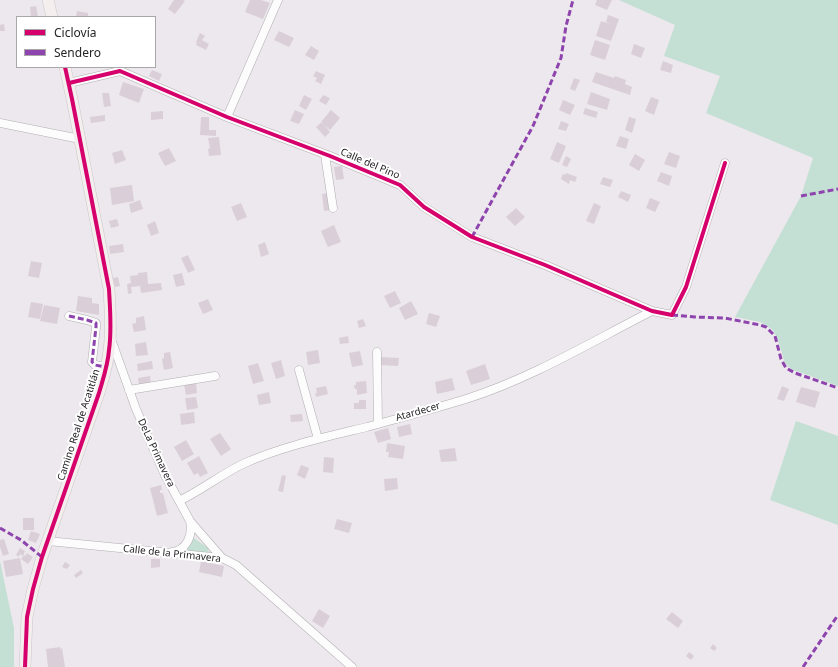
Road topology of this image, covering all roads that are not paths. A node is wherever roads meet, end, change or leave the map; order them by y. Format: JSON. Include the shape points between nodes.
{"nodes":[{"id":1,"x":48,"y":0,"type":"edge"},
{"id":2,"x":278,"y":0,"type":"edge"},
{"id":3,"x":52,"y":16,"type":"edge"},
{"id":4,"x":65,"y":68,"type":"edge"},
{"id":5,"x":69,"y":83,"type":"junction"},
{"id":6,"x":227,"y":116,"type":"junction"},
{"id":7,"x":0,"y":123,"type":"edge"},
{"id":8,"x":80,"y":139,"type":"junction"},
{"id":9,"x":325,"y":155,"type":"junction"},
{"id":10,"x":725,"y":163,"type":"dead end"},
{"id":11,"x":333,"y":208,"type":"dead end"},
{"id":12,"x":652,"y":310,"type":"junction"},
{"id":13,"x":68,"y":316,"type":"dead end"},
{"id":14,"x":111,"y":336,"type":"junction"},
{"id":15,"x":377,"y":352,"type":"dead end"},
{"id":16,"x":106,"y":367,"type":"junction"},
{"id":17,"x":299,"y":370,"type":"dead end"},
{"id":18,"x":215,"y":376,"type":"dead end"},
{"id":19,"x":130,"y":390,"type":"junction"},
{"id":20,"x":378,"y":424,"type":"junction"},
{"id":21,"x":318,"y":439,"type":"junction"},
{"id":22,"x":180,"y":501,"type":"junction"},
{"id":23,"x":190,"y":521,"type":"junction"},
{"id":24,"x":48,"y":541,"type":"junction"},
{"id":25,"x":166,"y":552,"type":"junction"},
{"id":26,"x":222,"y":558,"type":"junction"},
{"id":27,"x":25,"y":667,"type":"edge"},
{"id":28,"x":352,"y":667,"type":"edge"}],
"edges":[{"from":1,"to":3,"type":"main road"},
{"from":2,"to":6,"type":"street"},
{"from":4,"to":5,"type":"main road","name":"Camino Real de Acatitlán"},
{"from":5,"to":6,"type":"street","name":"Calle del Pino","via":[[120,71]]},
{"from":5,"to":8,"type":"main road","name":"Camino Real de Acatitlán"},
{"from":6,"to":9,"type":"street","name":"Calle del Pino"},
{"from":7,"to":8,"type":"street"},
{"from":8,"to":14,"type":"main road","name":"Camino Real de Acatitlán","via":[[109,289]]},
{"from":9,"to":11,"type":"street"},
{"from":9,"to":12,"type":"street","name":"Calle del Pino","via":[[400,185],[424,207],[472,238],[545,265]]},
{"from":10,"to":12,"type":"street","via":[[686,287],[672,315]]},
{"from":12,"to":20,"type":"street","name":"Atardecer","via":[[550,364],[496,388]]},
{"from":13,"to":16,"type":"street","via":[[96,323],[92,364]]},
{"from":14,"to":16,"type":"main road","name":"Camino Real de Acatitlán"},
{"from":14,"to":19,"type":"street","name":"DeLa Primavera"},
{"from":15,"to":20,"type":"street"},
{"from":16,"to":24,"type":"main road","name":"Camino Real de Acatitlán"},
{"from":17,"to":21,"type":"street"},
{"from":18,"to":19,"type":"street"},
{"from":19,"to":22,"type":"street","name":"DeLa Primavera","via":[[162,468]]},
{"from":20,"to":21,"type":"street","name":"Atardecer"},
{"from":21,"to":22,"type":"street","name":"Atardecer","via":[[244,463]]},
{"from":22,"to":23,"type":"street","name":"DeLa Primavera"},
{"from":23,"to":25,"type":"street","via":[[190,535],[186,544],[179,550]]},
{"from":23,"to":26,"type":"street","name":"DeLa Primavera"},
{"from":24,"to":25,"type":"street","name":"Calle de la Primavera"},
{"from":24,"to":27,"type":"main road","name":"Camino Real de Acatitlán","via":[[27,617]]},
{"from":25,"to":26,"type":"street","name":"Calle de la Primavera"},
{"from":26,"to":28,"type":"street","name":"Calle de la Primavera","via":[[236,565]]}]}
